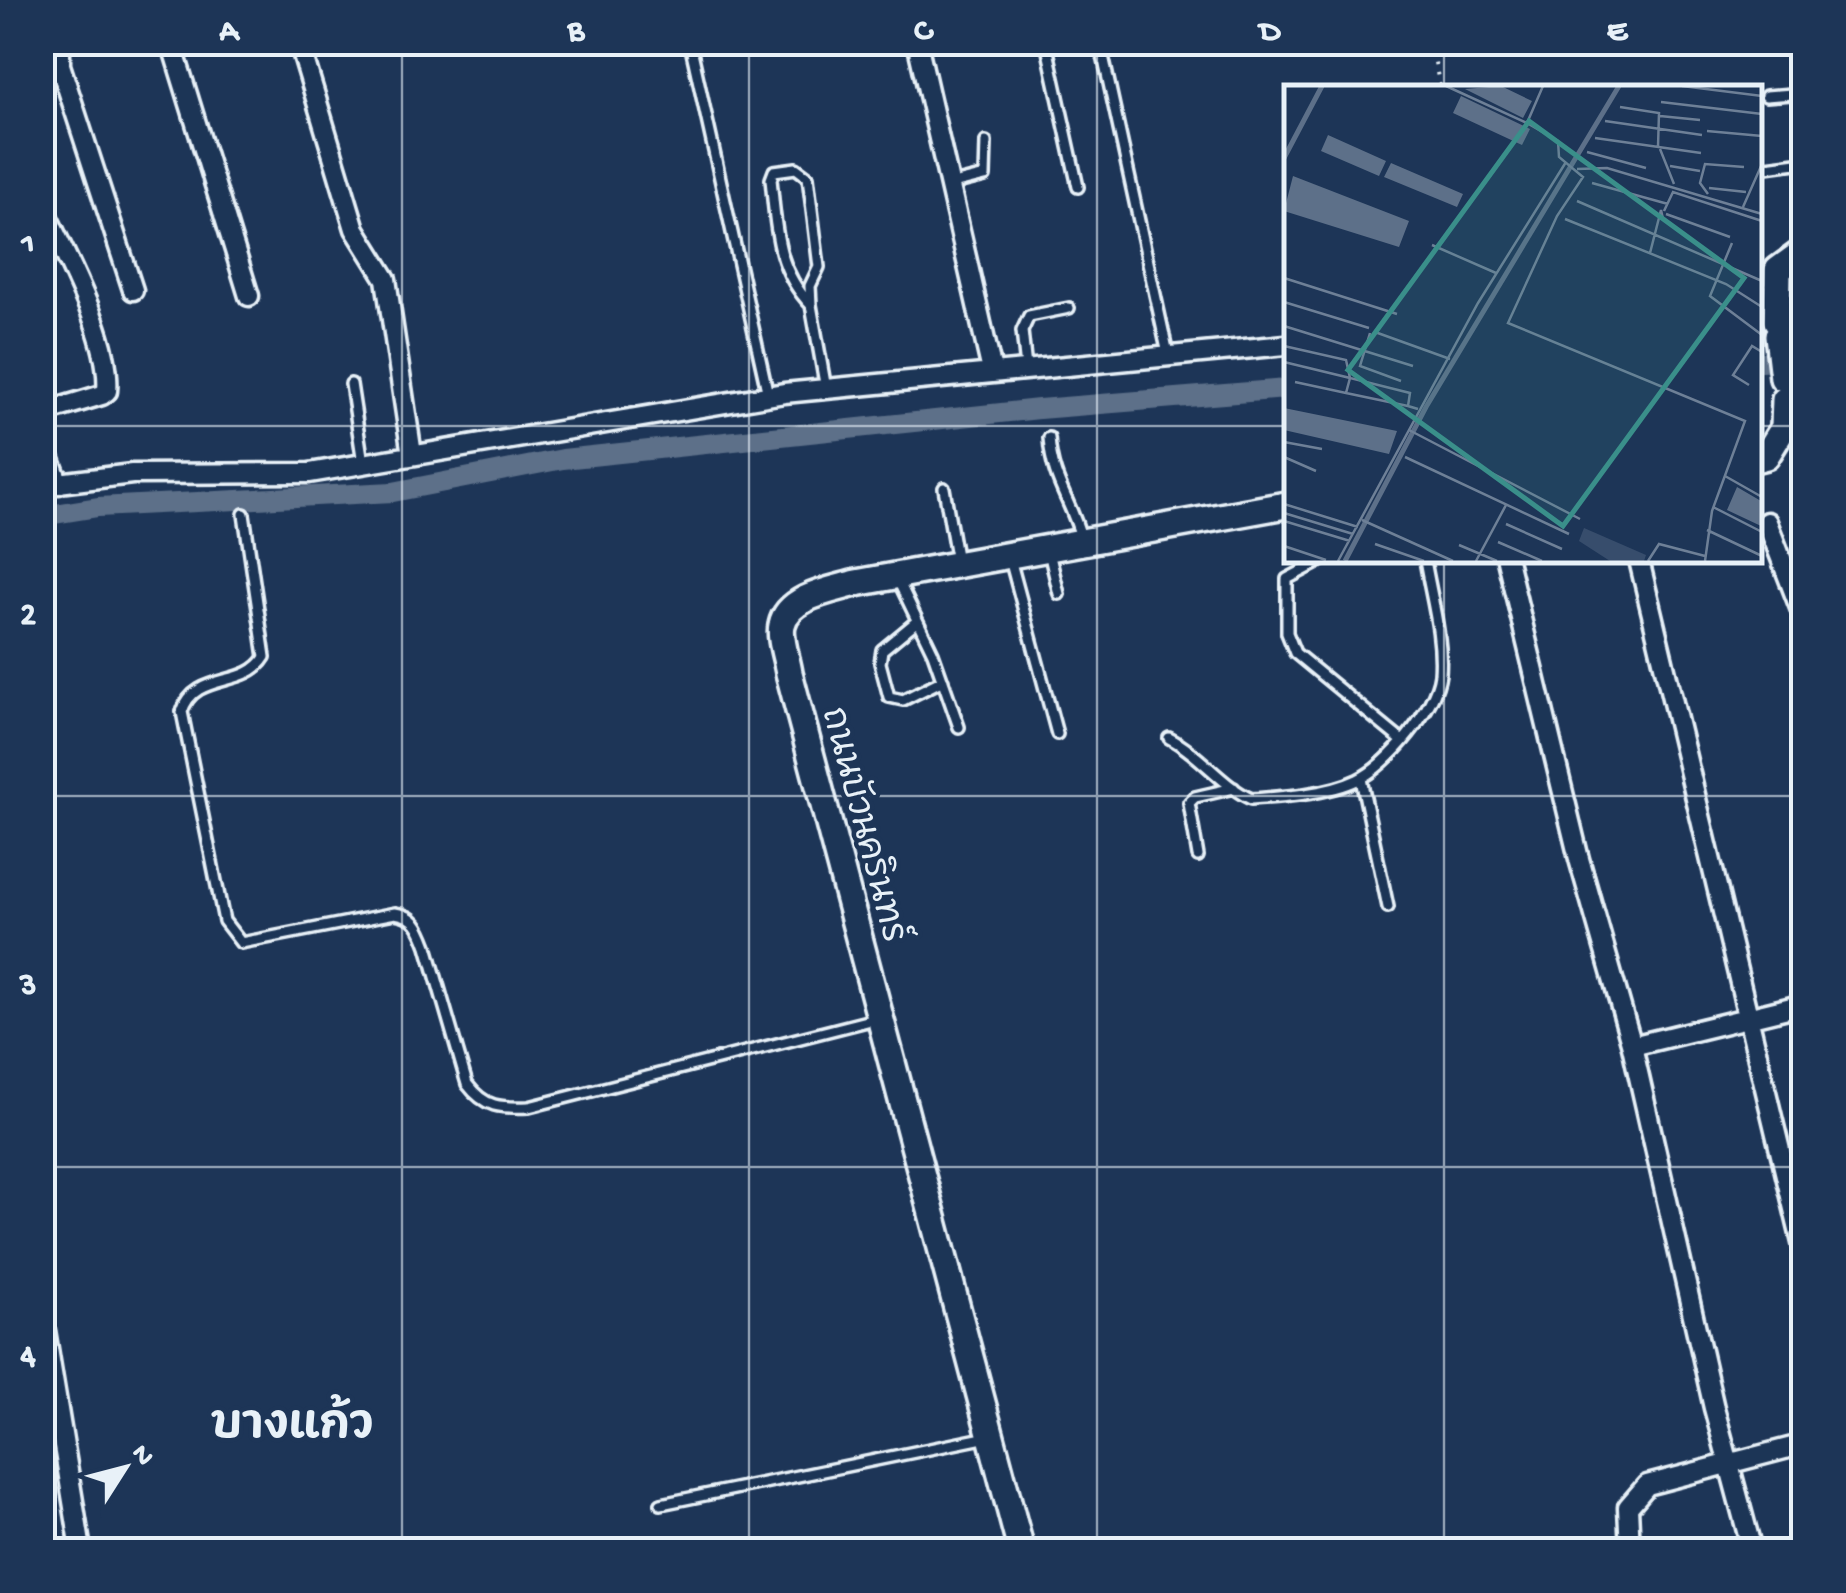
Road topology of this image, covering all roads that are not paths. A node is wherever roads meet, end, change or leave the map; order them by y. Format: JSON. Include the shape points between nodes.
{"nodes":[{"id":1,"x":60,"y":42,"type":"edge"},
{"id":2,"x":170,"y":42,"type":"edge"},
{"id":3,"x":298,"y":42,"type":"edge"},
{"id":4,"x":917,"y":42,"type":"edge"},
{"id":5,"x":1046,"y":42,"type":"edge"},
{"id":6,"x":1100,"y":42,"type":"edge"},
{"id":7,"x":692,"y":52,"type":"dead end"},
{"id":8,"x":1804,"y":92,"type":"edge"},
{"id":9,"x":1766,"y":96,"type":"dead end"},
{"id":10,"x":986,"y":142,"type":"dead end"},
{"id":11,"x":1804,"y":162,"type":"edge"},
{"id":12,"x":1761,"y":168,"type":"edge"},
{"id":13,"x":949,"y":184,"type":"junction"},
{"id":14,"x":1078,"y":187,"type":"dead end"},
{"id":15,"x":42,"y":205,"type":"edge"},
{"id":16,"x":1804,"y":251,"type":"edge"},
{"id":17,"x":133,"y":290,"type":"dead end"},
{"id":18,"x":249,"y":296,"type":"dead end"},
{"id":19,"x":811,"y":306,"type":"junction"},
{"id":20,"x":1069,"y":308,"type":"dead end"},
{"id":21,"x":1771,"y":326,"type":"edge"},
{"id":22,"x":1284,"y":346,"type":"edge"},
{"id":23,"x":1168,"y":354,"type":"junction"},
{"id":24,"x":1026,"y":368,"type":"junction"},
{"id":25,"x":992,"y":371,"type":"junction"},
{"id":26,"x":352,"y":384,"type":"dead end"},
{"id":27,"x":826,"y":388,"type":"junction"},
{"id":28,"x":768,"y":395,"type":"junction"},
{"id":29,"x":1791,"y":396,"type":"edge"},
{"id":30,"x":42,"y":412,"type":"edge"},
{"id":31,"x":42,"y":438,"type":"edge"},
{"id":32,"x":1049,"y":438,"type":"dead end"},
{"id":33,"x":412,"y":455,"type":"junction"},
{"id":34,"x":1761,"y":457,"type":"edge"},
{"id":35,"x":363,"y":463,"type":"junction"},
{"id":36,"x":50,"y":484,"type":"edge"},
{"id":37,"x":944,"y":488,"type":"dead end"},
{"id":38,"x":1284,"y":505,"type":"edge"},
{"id":39,"x":244,"y":514,"type":"dead end"},
{"id":40,"x":1767,"y":522,"type":"dead end"},
{"id":41,"x":1082,"y":544,"type":"junction"},
{"id":42,"x":1048,"y":550,"type":"junction"},
{"id":43,"x":1010,"y":556,"type":"junction"},
{"id":44,"x":1319,"y":562,"type":"edge"},
{"id":45,"x":1425,"y":562,"type":"edge"},
{"id":46,"x":1507,"y":562,"type":"edge"},
{"id":47,"x":1639,"y":562,"type":"edge"},
{"id":48,"x":957,"y":565,"type":"junction"},
{"id":49,"x":896,"y":576,"type":"junction"},
{"id":50,"x":1059,"y":594,"type":"dead end"},
{"id":51,"x":1804,"y":618,"type":"edge"},
{"id":52,"x":916,"y":622,"type":"junction"},
{"id":53,"x":943,"y":680,"type":"junction"},
{"id":54,"x":959,"y":727,"type":"dead end"},
{"id":55,"x":1057,"y":734,"type":"dead end"},
{"id":56,"x":1169,"y":738,"type":"dead end"},
{"id":57,"x":1402,"y":740,"type":"junction"},
{"id":58,"x":1361,"y":779,"type":"junction"},
{"id":59,"x":1234,"y":788,"type":"junction"},
{"id":60,"x":1198,"y":856,"type":"dead end"},
{"id":61,"x":1388,"y":908,"type":"dead end"},
{"id":62,"x":1804,"y":1004,"type":"edge"},
{"id":63,"x":882,"y":1017,"type":"junction"},
{"id":64,"x":1751,"y":1020,"type":"junction"},
{"id":65,"x":1632,"y":1046,"type":"junction"},
{"id":66,"x":1804,"y":1251,"type":"edge"},
{"id":67,"x":42,"y":1312,"type":"edge"},
{"id":68,"x":991,"y":1436,"type":"junction"},
{"id":69,"x":1804,"y":1444,"type":"edge"},
{"id":70,"x":1732,"y":1463,"type":"junction"},
{"id":71,"x":661,"y":1504,"type":"dead end"},
{"id":72,"x":81,"y":1550,"type":"edge"},
{"id":73,"x":1021,"y":1550,"type":"edge"},
{"id":74,"x":1630,"y":1550,"type":"edge"},
{"id":75,"x":1752,"y":1550,"type":"edge"}],
"edges":[{"from":1,"to":17,"type":"street","via":[[60,65]]},
{"from":2,"to":18,"type":"street"},
{"from":3,"to":33,"type":"street","via":[[355,229],[386,278]]},
{"from":4,"to":13,"type":"street"},
{"from":5,"to":14,"type":"lane"},
{"from":6,"to":23,"type":"lane"},
{"from":7,"to":28,"type":"lane"},
{"from":8,"to":9,"type":"lane"},
{"from":10,"to":13,"type":"lane","via":[[985,176]]},
{"from":11,"to":12,"type":"lane"},
{"from":13,"to":25,"type":"street"},
{"from":15,"to":30,"type":"street","via":[[100,342],[108,379],[102,396]]},
{"from":16,"to":21,"type":"street","via":[[1778,270]]},
{"from":19,"to":19,"type":"lane","via":[[819,267],[808,177],[796,168],[774,171],[780,258]]},
{"from":19,"to":27,"type":"lane"},
{"from":20,"to":24,"type":"lane","via":[[1029,316],[1022,331]]},
{"from":21,"to":29,"type":"street"},
{"from":22,"to":23,"type":"street"},
{"from":23,"to":24,"type":"street"},
{"from":24,"to":25,"type":"street"},
{"from":25,"to":27,"type":"street"},
{"from":26,"to":35,"type":"lane"},
{"from":27,"to":28,"type":"street"},
{"from":28,"to":33,"type":"street"},
{"from":29,"to":34,"type":"street","via":[[1784,428]]},
{"from":31,"to":36,"type":"street"},
{"from":32,"to":41,"type":"lane","via":[[1052,474]]},
{"from":33,"to":35,"type":"street"},
{"from":35,"to":36,"type":"street","via":[[272,475],[132,474]]},
{"from":37,"to":48,"type":"lane"},
{"from":38,"to":41,"type":"street","name":"ถนนบัวนครินทร์"},
{"from":39,"to":63,"type":"lane","via":[[265,657],[247,674],[198,689],[182,712],[232,937],[240,943],[408,915],[427,946],[467,1084],[478,1100],[497,1109],[529,1107]]},
{"from":40,"to":51,"type":"street"},
{"from":41,"to":42,"type":"street","name":"ถนนบัวนครินทร์"},
{"from":42,"to":43,"type":"street","name":"ถนนบัวนครินทร์"},
{"from":42,"to":50,"type":"lane"},
{"from":43,"to":48,"type":"street","name":"ถนนบัวนครินทร์"},
{"from":43,"to":55,"type":"lane"},
{"from":44,"to":57,"type":"lane","via":[[1287,579],[1295,653]]},
{"from":45,"to":57,"type":"lane","via":[[1440,675],[1434,699]]},
{"from":46,"to":65,"type":"street"},
{"from":47,"to":64,"type":"street"},
{"from":48,"to":49,"type":"street","name":"ถนนบัวนครินทร์"},
{"from":49,"to":52,"type":"lane"},
{"from":49,"to":63,"type":"street","name":"ถนนบัวนครินทร์","via":[[809,598],[791,608],[782,626]]},
{"from":52,"to":53,"type":"lane"},
{"from":52,"to":53,"type":"lane","via":[[882,650],[884,689],[903,700]]},
{"from":53,"to":54,"type":"lane"},
{"from":56,"to":59,"type":"lane"},
{"from":57,"to":58,"type":"lane"},
{"from":58,"to":59,"type":"lane","via":[[1270,798],[1251,799]]},
{"from":58,"to":61,"type":"lane"},
{"from":59,"to":60,"type":"lane","via":[[1188,803]]},
{"from":62,"to":64,"type":"street"},
{"from":63,"to":68,"type":"street","name":"ถนนบัวนครินทร์"},
{"from":64,"to":65,"type":"street"},
{"from":64,"to":66,"type":"street"},
{"from":65,"to":70,"type":"street"},
{"from":67,"to":72,"type":"street"},
{"from":68,"to":71,"type":"lane"},
{"from":68,"to":73,"type":"street","name":"ถนนบัวนครินทร์"},
{"from":69,"to":70,"type":"street"},
{"from":70,"to":74,"type":"street","via":[[1636,1493],[1628,1507]]},
{"from":70,"to":75,"type":"street"}]}
